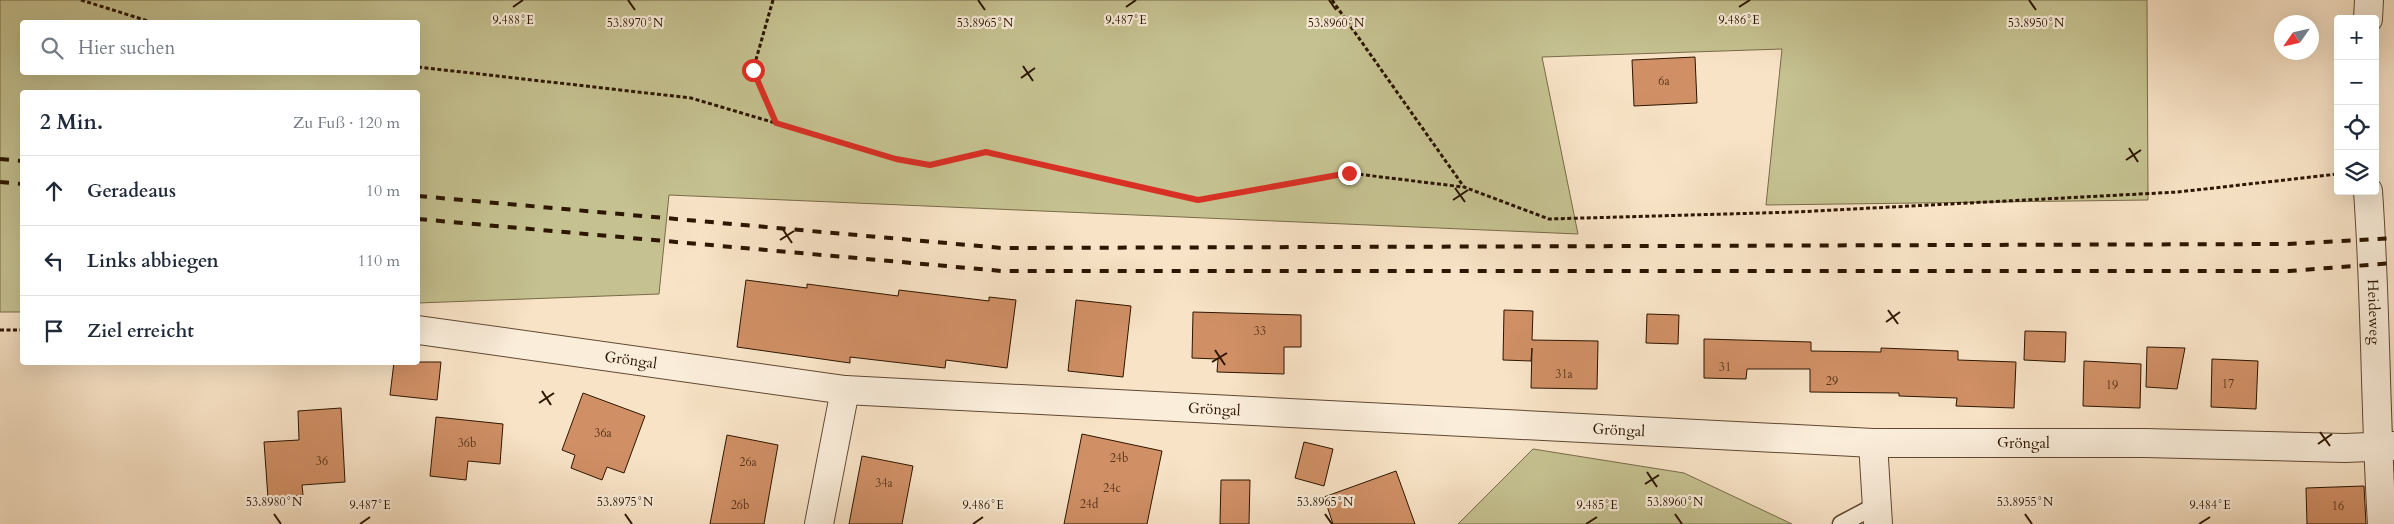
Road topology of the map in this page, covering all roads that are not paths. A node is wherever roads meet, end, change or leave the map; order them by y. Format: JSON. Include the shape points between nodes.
{"nodes":[{"id":1,"x":2369,"y":0,"type":"edge"},
{"id":2,"x":2368,"y":15,"type":"edge"},
{"id":3,"x":2368,"y":195,"type":"edge"},
{"id":4,"x":420,"y":330,"type":"edge"},
{"id":5,"x":845,"y":390,"type":"junction"},
{"id":6,"x":1872,"y":443,"type":"junction"},
{"id":7,"x":2385,"y":446,"type":"edge"},
{"id":8,"x":1878,"y":515,"type":"edge"},
{"id":9,"x":820,"y":524,"type":"edge"},
{"id":10,"x":1841,"y":524,"type":"edge"},
{"id":11,"x":2382,"y":524,"type":"edge"}],
"edges":[{"from":1,"to":2,"type":"street"},
{"from":3,"to":7,"type":"street","name":"Heideweg"},
{"from":4,"to":5,"type":"street","name":"Gröngal"},
{"from":5,"to":6,"type":"street","name":"Gröngal"},
{"from":5,"to":9,"type":"street"},
{"from":6,"to":7,"type":"street","name":"Gröngal"},
{"from":6,"to":8,"type":"street"},
{"from":7,"to":11,"type":"street","name":"Heideweg"},
{"from":8,"to":10,"type":"lane"}]}
